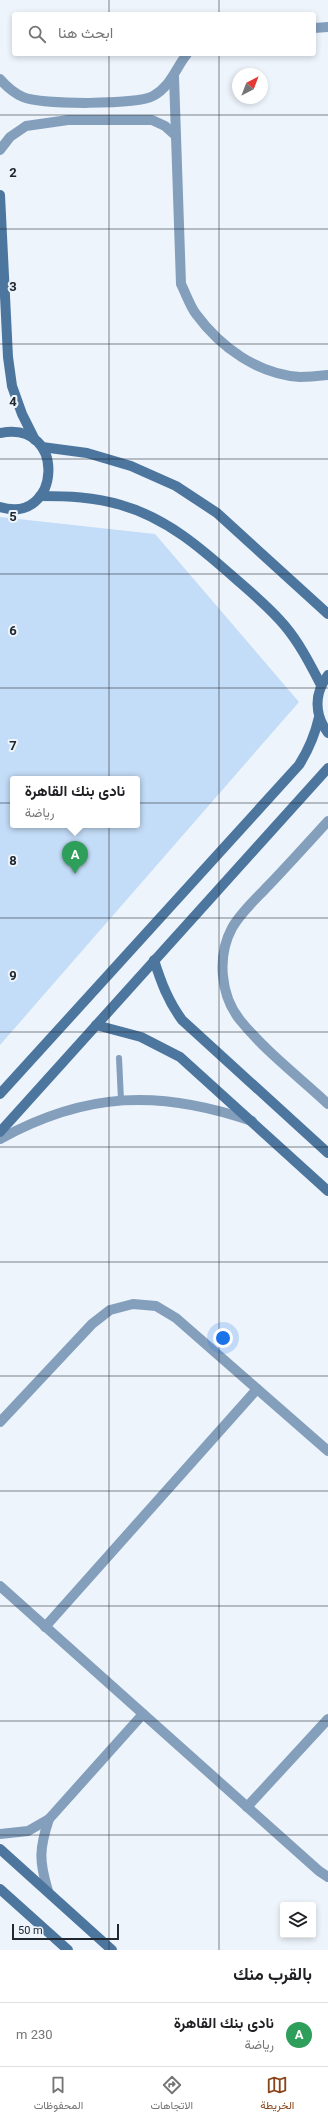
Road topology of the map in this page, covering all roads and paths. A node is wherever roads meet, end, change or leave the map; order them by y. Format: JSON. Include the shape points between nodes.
{"nodes":[{"id":1,"x":328,"y":27,"type":"edge"},
{"id":2,"x":316,"y":28,"type":"edge"},
{"id":3,"x":186,"y":56,"type":"edge"},
{"id":4,"x":174,"y":77,"type":"junction"},
{"id":5,"x":0,"y":78,"type":"edge"},
{"id":6,"x":99,"y":102,"type":"junction"},
{"id":7,"x":99,"y":120,"type":"junction"},
{"id":8,"x":175,"y":135,"type":"junction"},
{"id":9,"x":0,"y":150,"type":"edge"},
{"id":10,"x":0,"y":195,"type":"edge"},
{"id":11,"x":328,"y":375,"type":"edge"},
{"id":12,"x":0,"y":434,"type":"edge"},
{"id":13,"x":39,"y":444,"type":"junction"},
{"id":14,"x":40,"y":496,"type":"junction"},
{"id":15,"x":0,"y":507,"type":"edge"},
{"id":16,"x":15,"y":509,"type":"junction"},
{"id":17,"x":0,"y":514,"type":"edge"},
{"id":18,"x":328,"y":614,"type":"edge"},
{"id":19,"x":328,"y":675,"type":"edge"},
{"id":20,"x":321,"y":685,"type":"junction"},
{"id":21,"x":319,"y":717,"type":"junction"},
{"id":22,"x":328,"y":733,"type":"edge"},
{"id":23,"x":328,"y":768,"type":"edge"},
{"id":24,"x":328,"y":822,"type":"edge"},
{"id":25,"x":154,"y":960,"type":"junction"},
{"id":26,"x":96,"y":1025,"type":"junction"},
{"id":27,"x":119,"y":1058,"type":"dead end"},
{"id":28,"x":0,"y":1094,"type":"edge"},
{"id":29,"x":121,"y":1100,"type":"junction"},
{"id":30,"x":328,"y":1104,"type":"edge"},
{"id":31,"x":253,"y":1122,"type":"junction"},
{"id":32,"x":0,"y":1132,"type":"edge"},
{"id":33,"x":0,"y":1139,"type":"edge"},
{"id":34,"x":328,"y":1153,"type":"edge"},
{"id":35,"x":328,"y":1191,"type":"edge"},
{"id":36,"x":257,"y":1388,"type":"junction"},
{"id":37,"x":0,"y":1422,"type":"edge"},
{"id":38,"x":328,"y":1451,"type":"edge"},
{"id":39,"x":0,"y":1586,"type":"edge"},
{"id":40,"x":45,"y":1627,"type":"junction"},
{"id":41,"x":143,"y":1714,"type":"junction"},
{"id":42,"x":328,"y":1719,"type":"edge"},
{"id":43,"x":247,"y":1807,"type":"junction"},
{"id":44,"x":49,"y":1819,"type":"junction"},
{"id":45,"x":0,"y":1834,"type":"edge"},
{"id":46,"x":0,"y":1849,"type":"edge"},
{"id":47,"x":328,"y":1877,"type":"edge"},
{"id":48,"x":0,"y":1889,"type":"edge"},
{"id":49,"x":48,"y":1891,"type":"junction"},
{"id":50,"x":68,"y":1950,"type":"edge"},
{"id":51,"x":112,"y":1950,"type":"edge"}],
"edges":[{"from":1,"to":2,"type":"street"},
{"from":3,"to":4,"type":"street"},
{"from":4,"to":6,"type":"street","via":[[164,88],[139,101]]},
{"from":4,"to":8,"type":"street"},
{"from":5,"to":6,"type":"street","via":[[6,86],[24,98],[67,103]]},
{"from":6,"to":7,"type":"street"},
{"from":7,"to":8,"type":"street","via":[[152,120],[165,126]]},
{"from":7,"to":9,"type":"street","via":[[68,120],[26,126],[10,137]]},
{"from":8,"to":11,"type":"street","via":[[181,284],[195,313],[215,338],[247,360],[269,370],[300,377]]},
{"from":10,"to":13,"type":"street","via":[[8,357],[12,386],[22,414]]},
{"from":12,"to":13,"type":"street","via":[[18,432]]},
{"from":13,"to":14,"type":"street","via":[[48,459],[50,472],[49,481]]},
{"from":13,"to":18,"type":"street","via":[[131,466],[176,486],[217,513]]},
{"from":14,"to":16,"type":"street","via":[[33,502]]},
{"from":14,"to":20,"type":"street","via":[[82,497],[122,505],[160,520],[194,543],[260,600],[284,625],[305,654]]},
{"from":15,"to":16,"type":"street"},
{"from":16,"to":17,"type":"street"},
{"from":19,"to":20,"type":"street"},
{"from":20,"to":21,"type":"street","via":[[317,706]]},
{"from":21,"to":22,"type":"street"},
{"from":21,"to":28,"type":"street","via":[[309,750],[299,765]]},
{"from":23,"to":25,"type":"street"},
{"from":24,"to":30,"type":"street","via":[[247,908],[232,928],[224,950],[222,974],[227,998],[239,1019]]},
{"from":25,"to":26,"type":"street"},
{"from":25,"to":34,"type":"street","via":[[161,984],[182,1020]]},
{"from":26,"to":31,"type":"street","via":[[141,1037],[180,1057]]},
{"from":26,"to":32,"type":"street"},
{"from":27,"to":29,"type":"lane"},
{"from":29,"to":31,"type":"street","via":[[179,1101],[216,1109]]},
{"from":29,"to":33,"type":"street","via":[[63,1111],[24,1126]]},
{"from":31,"to":35,"type":"street"},
{"from":36,"to":37,"type":"street","via":[[176,1318],[156,1306],[133,1304],[110,1310],[92,1324]]},
{"from":36,"to":38,"type":"street"},
{"from":36,"to":40,"type":"street"},
{"from":39,"to":40,"type":"street"},
{"from":40,"to":41,"type":"street"},
{"from":41,"to":43,"type":"street"},
{"from":41,"to":44,"type":"street"},
{"from":42,"to":43,"type":"street"},
{"from":43,"to":47,"type":"street"},
{"from":44,"to":45,"type":"street","via":[[28,1830]]},
{"from":44,"to":49,"type":"street","via":[[41,1842],[41,1867]]},
{"from":46,"to":49,"type":"street"},
{"from":48,"to":50,"type":"street"},
{"from":49,"to":51,"type":"street"}]}
